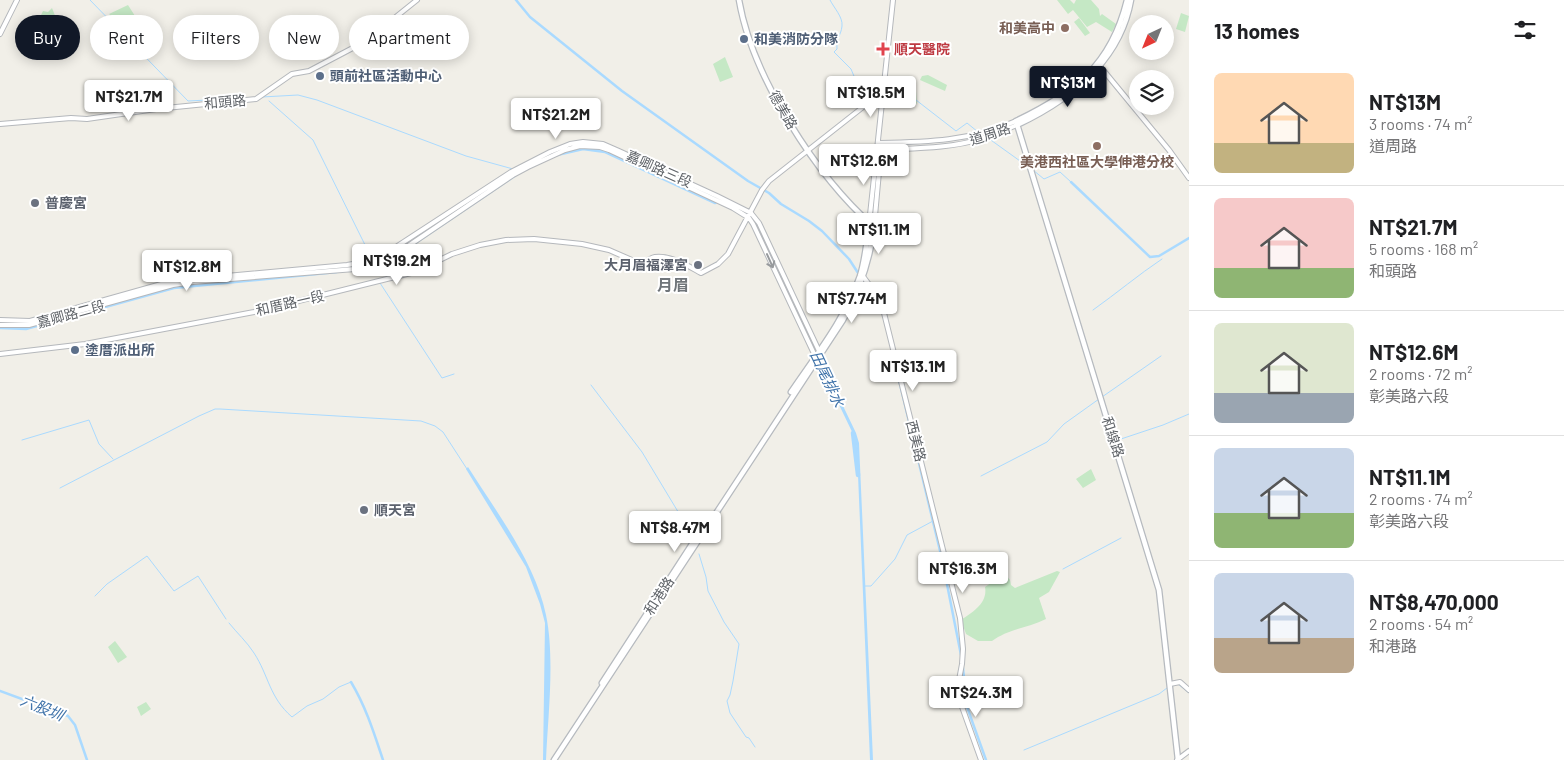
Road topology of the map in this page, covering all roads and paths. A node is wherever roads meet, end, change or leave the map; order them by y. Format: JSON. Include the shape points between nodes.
{"nodes":[{"id":1,"x":17,"y":0,"type":"edge"},
{"id":2,"x":418,"y":0,"type":"edge"},
{"id":3,"x":739,"y":0,"type":"edge"},
{"id":4,"x":894,"y":0,"type":"edge"},
{"id":5,"x":1127,"y":0,"type":"edge"},
{"id":6,"x":1131,"y":0,"type":"edge"},
{"id":7,"x":0,"y":34,"type":"edge"},
{"id":8,"x":1098,"y":65,"type":"junction"},
{"id":9,"x":883,"y":94,"type":"junction"},
{"id":10,"x":1016,"y":123,"type":"junction"},
{"id":11,"x":0,"y":124,"type":"edge"},
{"id":12,"x":879,"y":143,"type":"junction"},
{"id":13,"x":808,"y":150,"type":"junction"},
{"id":14,"x":879,"y":150,"type":"junction"},
{"id":15,"x":1189,"y":178,"type":"edge"},
{"id":16,"x":750,"y":215,"type":"junction"},
{"id":17,"x":872,"y":225,"type":"junction"},
{"id":18,"x":377,"y":262,"type":"junction"},
{"id":19,"x":861,"y":277,"type":"junction"},
{"id":20,"x":0,"y":320,"type":"edge"},
{"id":21,"x":0,"y":325,"type":"edge"},
{"id":22,"x":0,"y":354,"type":"edge"},
{"id":23,"x":818,"y":356,"type":"junction"},
{"id":24,"x":1170,"y":684,"type":"junction"},
{"id":25,"x":1189,"y":690,"type":"edge"},
{"id":26,"x":1189,"y":751,"type":"edge"},
{"id":27,"x":553,"y":760,"type":"edge"},
{"id":28,"x":981,"y":760,"type":"edge"},
{"id":29,"x":1178,"y":760,"type":"edge"}],
"edges":[{"from":1,"to":7,"type":"street"},
{"from":2,"to":11,"type":"street","name":"和頭路","via":[[387,24],[387,30],[308,71],[292,74],[256,99],[87,119]]},
{"from":3,"to":13,"type":"main road","name":"德美路","via":[[745,26],[777,102]]},
{"from":4,"to":9,"type":"street"},
{"from":5,"to":8,"type":"main road","name":"道周路","via":[[1118,29]]},
{"from":6,"to":8,"type":"main road","name":"道周路","via":[[1120,34]]},
{"from":8,"to":10,"type":"main road","name":"道周路","via":[[1048,106]]},
{"from":8,"to":15,"type":"street"},
{"from":9,"to":12,"type":"street"},
{"from":9,"to":13,"type":"street","name":"和厝路一段"},
{"from":10,"to":12,"type":"street","name":"道周路","via":[[955,139]]},
{"from":10,"to":14,"type":"street","name":"道周路","via":[[980,139],[959,144]]},
{"from":10,"to":24,"type":"main road","name":"和線路","via":[[1159,590]]},
{"from":12,"to":14,"type":"street"},
{"from":13,"to":16,"type":"street","name":"和厝路一段","via":[[769,181]]},
{"from":13,"to":17,"type":"main road","name":"德美路","via":[[840,192]]},
{"from":14,"to":17,"type":"street"},
{"from":16,"to":18,"type":"street","name":"嘉卿路三段","via":[[609,150],[580,146],[513,175]]},
{"from":16,"to":22,"type":"street","name":"和厝路一段","via":[[725,259],[701,273],[673,259],[653,257],[641,264],[608,250],[582,244],[506,240],[452,254],[414,272],[254,312],[85,344]]},
{"from":16,"to":23,"type":"street","name":"嘉卿路三段"},
{"from":17,"to":19,"type":"main road","name":"和港路"},
{"from":18,"to":20,"type":"street","name":"嘉卿路二段","via":[[172,281],[30,321]]},
{"from":18,"to":21,"type":"street","name":"嘉卿路二段","via":[[355,269],[173,285],[29,325]]},
{"from":19,"to":23,"type":"main road","name":"和港路"},
{"from":19,"to":28,"type":"street","name":"西美路","via":[[876,294],[884,313],[960,618],[961,704]]},
{"from":23,"to":27,"type":"main road","name":"和港路"},
{"from":24,"to":25,"type":"street","via":[[1180,682]]},
{"from":24,"to":29,"type":"main road","name":"和線路"},
{"from":26,"to":29,"type":"street"}]}
